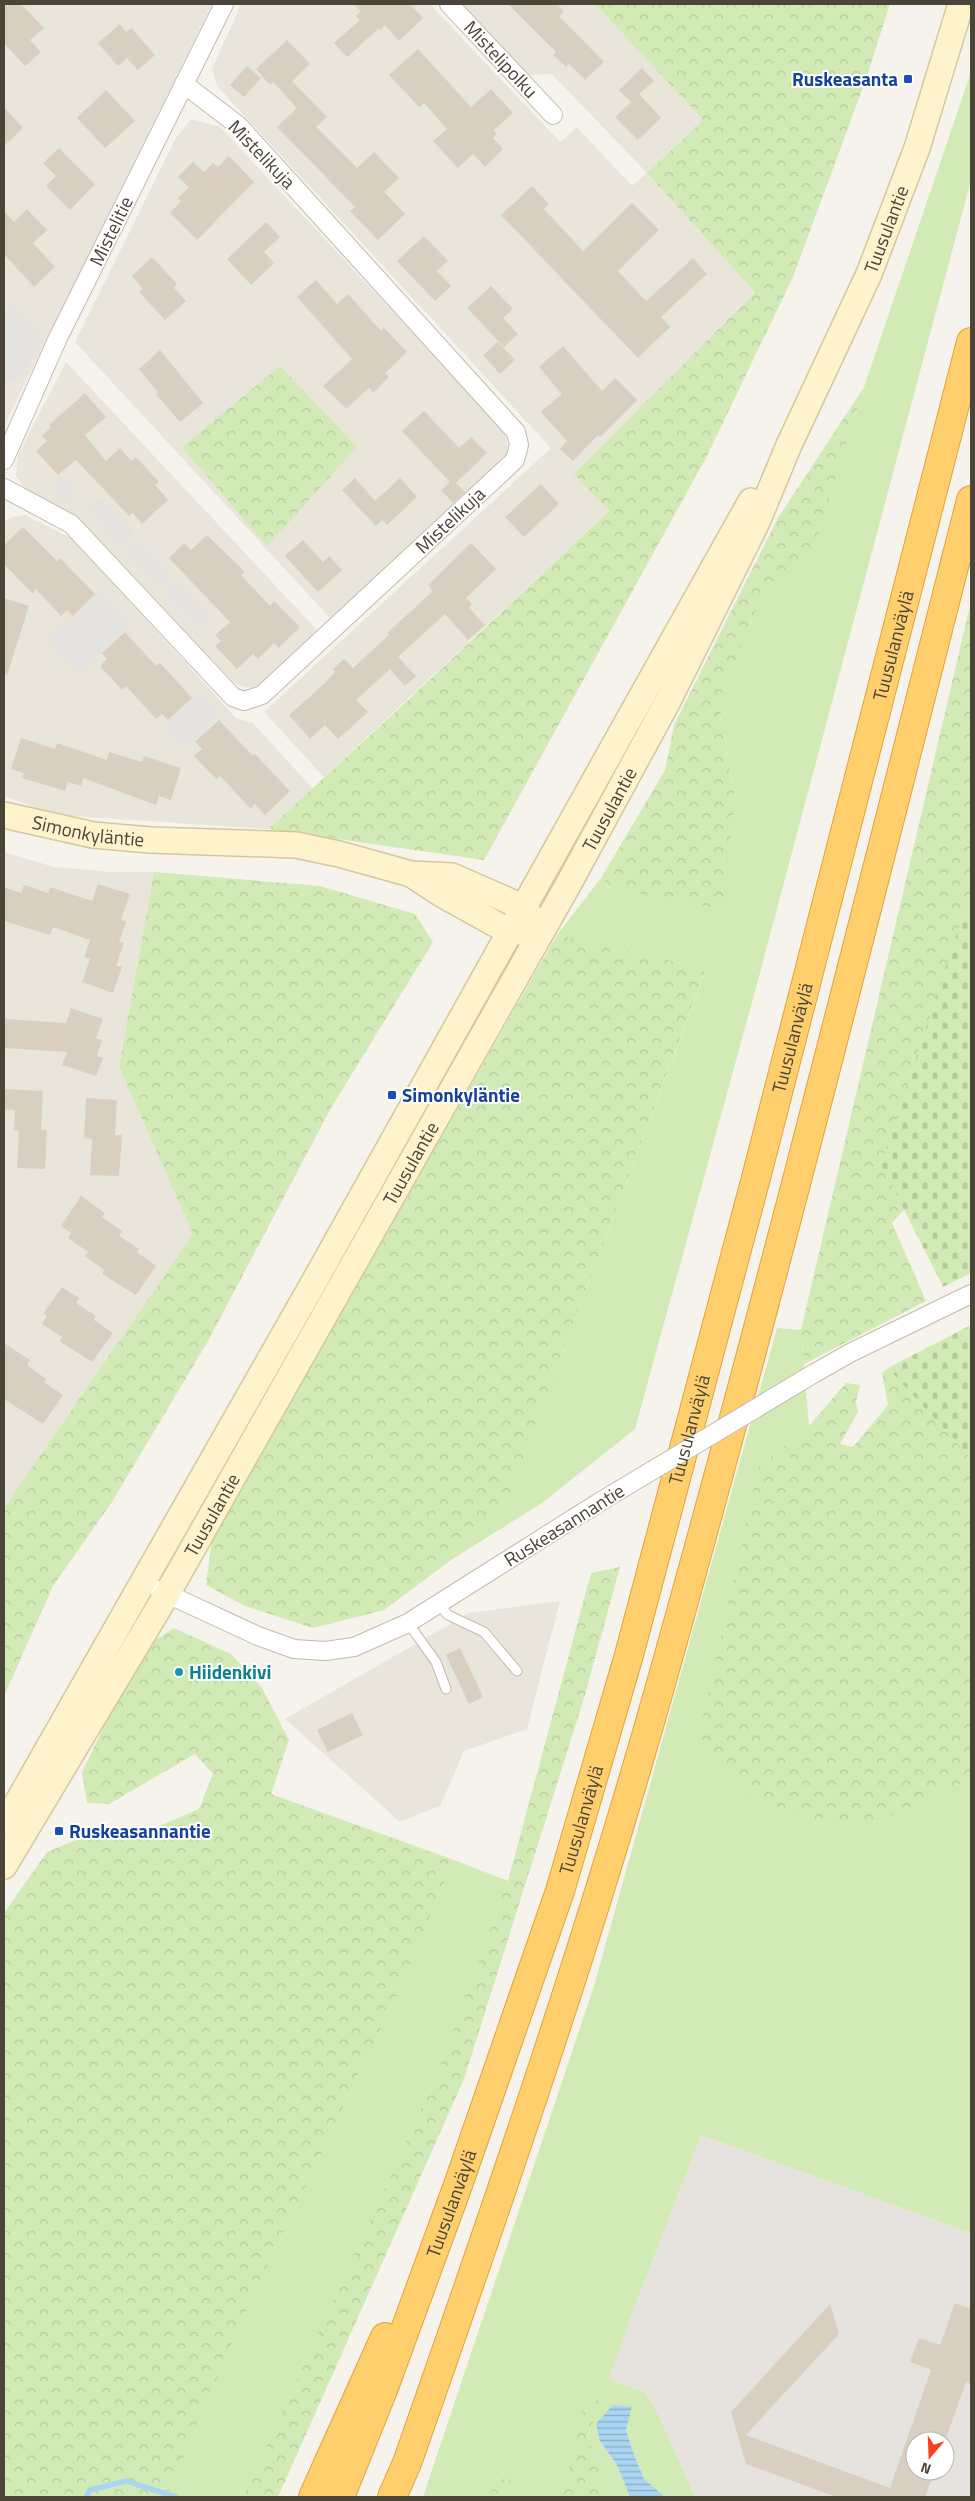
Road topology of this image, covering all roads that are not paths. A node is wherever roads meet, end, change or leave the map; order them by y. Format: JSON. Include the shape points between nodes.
{"nodes":[{"id":1,"x":224,"y":4,"type":"edge"},
{"id":2,"x":449,"y":4,"type":"edge"},
{"id":3,"x":961,"y":4,"type":"edge"},
{"id":4,"x":184,"y":84,"type":"junction"},
{"id":5,"x":554,"y":115,"type":"dead end"},
{"id":6,"x":971,"y":342,"type":"edge"},
{"id":7,"x":789,"y":444,"type":"junction"},
{"id":8,"x":4,"y":460,"type":"edge"},
{"id":9,"x":4,"y":488,"type":"edge"},
{"id":10,"x":971,"y":500,"type":"edge"},
{"id":11,"x":4,"y":815,"type":"edge"},
{"id":12,"x":411,"y":874,"type":"junction"},
{"id":13,"x":525,"y":908,"type":"junction"},
{"id":14,"x":510,"y":932,"type":"junction"},
{"id":15,"x":541,"y":932,"type":"junction"},
{"id":16,"x":971,"y":1294,"type":"edge"},
{"id":17,"x":143,"y":1582,"type":"junction"},
{"id":18,"x":167,"y":1594,"type":"junction"},
{"id":19,"x":438,"y":1603,"type":"junction"},
{"id":20,"x":408,"y":1623,"type":"junction"},
{"id":21,"x":517,"y":1671,"type":"dead end"},
{"id":22,"x":446,"y":1689,"type":"dead end"},
{"id":23,"x":4,"y":1826,"type":"edge"},
{"id":24,"x":4,"y":1866,"type":"edge"},
{"id":25,"x":458,"y":2185,"type":"junction"},
{"id":26,"x":313,"y":2497,"type":"edge"},
{"id":27,"x":340,"y":2497,"type":"edge"},
{"id":28,"x":394,"y":2497,"type":"edge"}],
"edges":[{"from":1,"to":4,"type":"street","name":"Mistelitie"},
{"from":2,"to":5,"type":"street","name":"Mistelipolku"},
{"from":3,"to":7,"type":"main road","name":"Tuusulantie","via":[[917,148],[869,274]]},
{"from":4,"to":8,"type":"street","name":"Mistelitie","via":[[57,340]]},
{"from":4,"to":9,"type":"street","name":"Mistelikuja","via":[[239,126],[516,432],[519,446],[515,460],[262,695],[244,700],[232,697],[71,524]]},
{"from":6,"to":25,"type":"highway","name":"Tuusulanväylä","via":[[757,1174],[629,1654],[560,1891]]},
{"from":7,"to":13,"type":"main road","name":"Tuusulantie","via":[[742,515]]},
{"from":7,"to":15,"type":"main road","name":"Tuusulantie","via":[[757,522],[668,701]]},
{"from":10,"to":28,"type":"highway","name":"Tuusulanväylä","via":[[793,1194],[666,1666],[504,2187]]},
{"from":11,"to":12,"type":"main road","name":"Simonkyläntie","via":[[93,835],[296,845]]},
{"from":12,"to":13,"type":"main road","name":"Simonkyläntie","via":[[452,876]]},
{"from":12,"to":14,"type":"main road","name":"Simonkyläntie"},
{"from":13,"to":14,"type":"main road","name":"Tuusulantie"},
{"from":13,"to":15,"type":"main road"},
{"from":14,"to":15,"type":"main road","name":"Simonkyläntie"},
{"from":14,"to":17,"type":"main road","name":"Tuusulantie"},
{"from":15,"to":18,"type":"main road","name":"Tuusulantie"},
{"from":16,"to":19,"type":"street","name":"Ruskeasannantie","bridge":true,"via":[[813,1374]]},
{"from":17,"to":18,"type":"street","name":"Ruskeasannantie"},
{"from":17,"to":23,"type":"main road","name":"Tuusulantie"},
{"from":18,"to":20,"type":"street","name":"Ruskeasannantie","via":[[294,1649],[326,1651],[354,1647]]},
{"from":18,"to":24,"type":"main road","name":"Tuusulantie"},
{"from":19,"to":20,"type":"street","name":"Ruskeasannantie"},
{"from":19,"to":21,"type":"lane","via":[[448,1615],[484,1632]]},
{"from":20,"to":22,"type":"lane","via":[[436,1662]]},
{"from":25,"to":26,"type":"highway"},
{"from":25,"to":27,"type":"highway","name":"Tuusulanväylä"}]}
